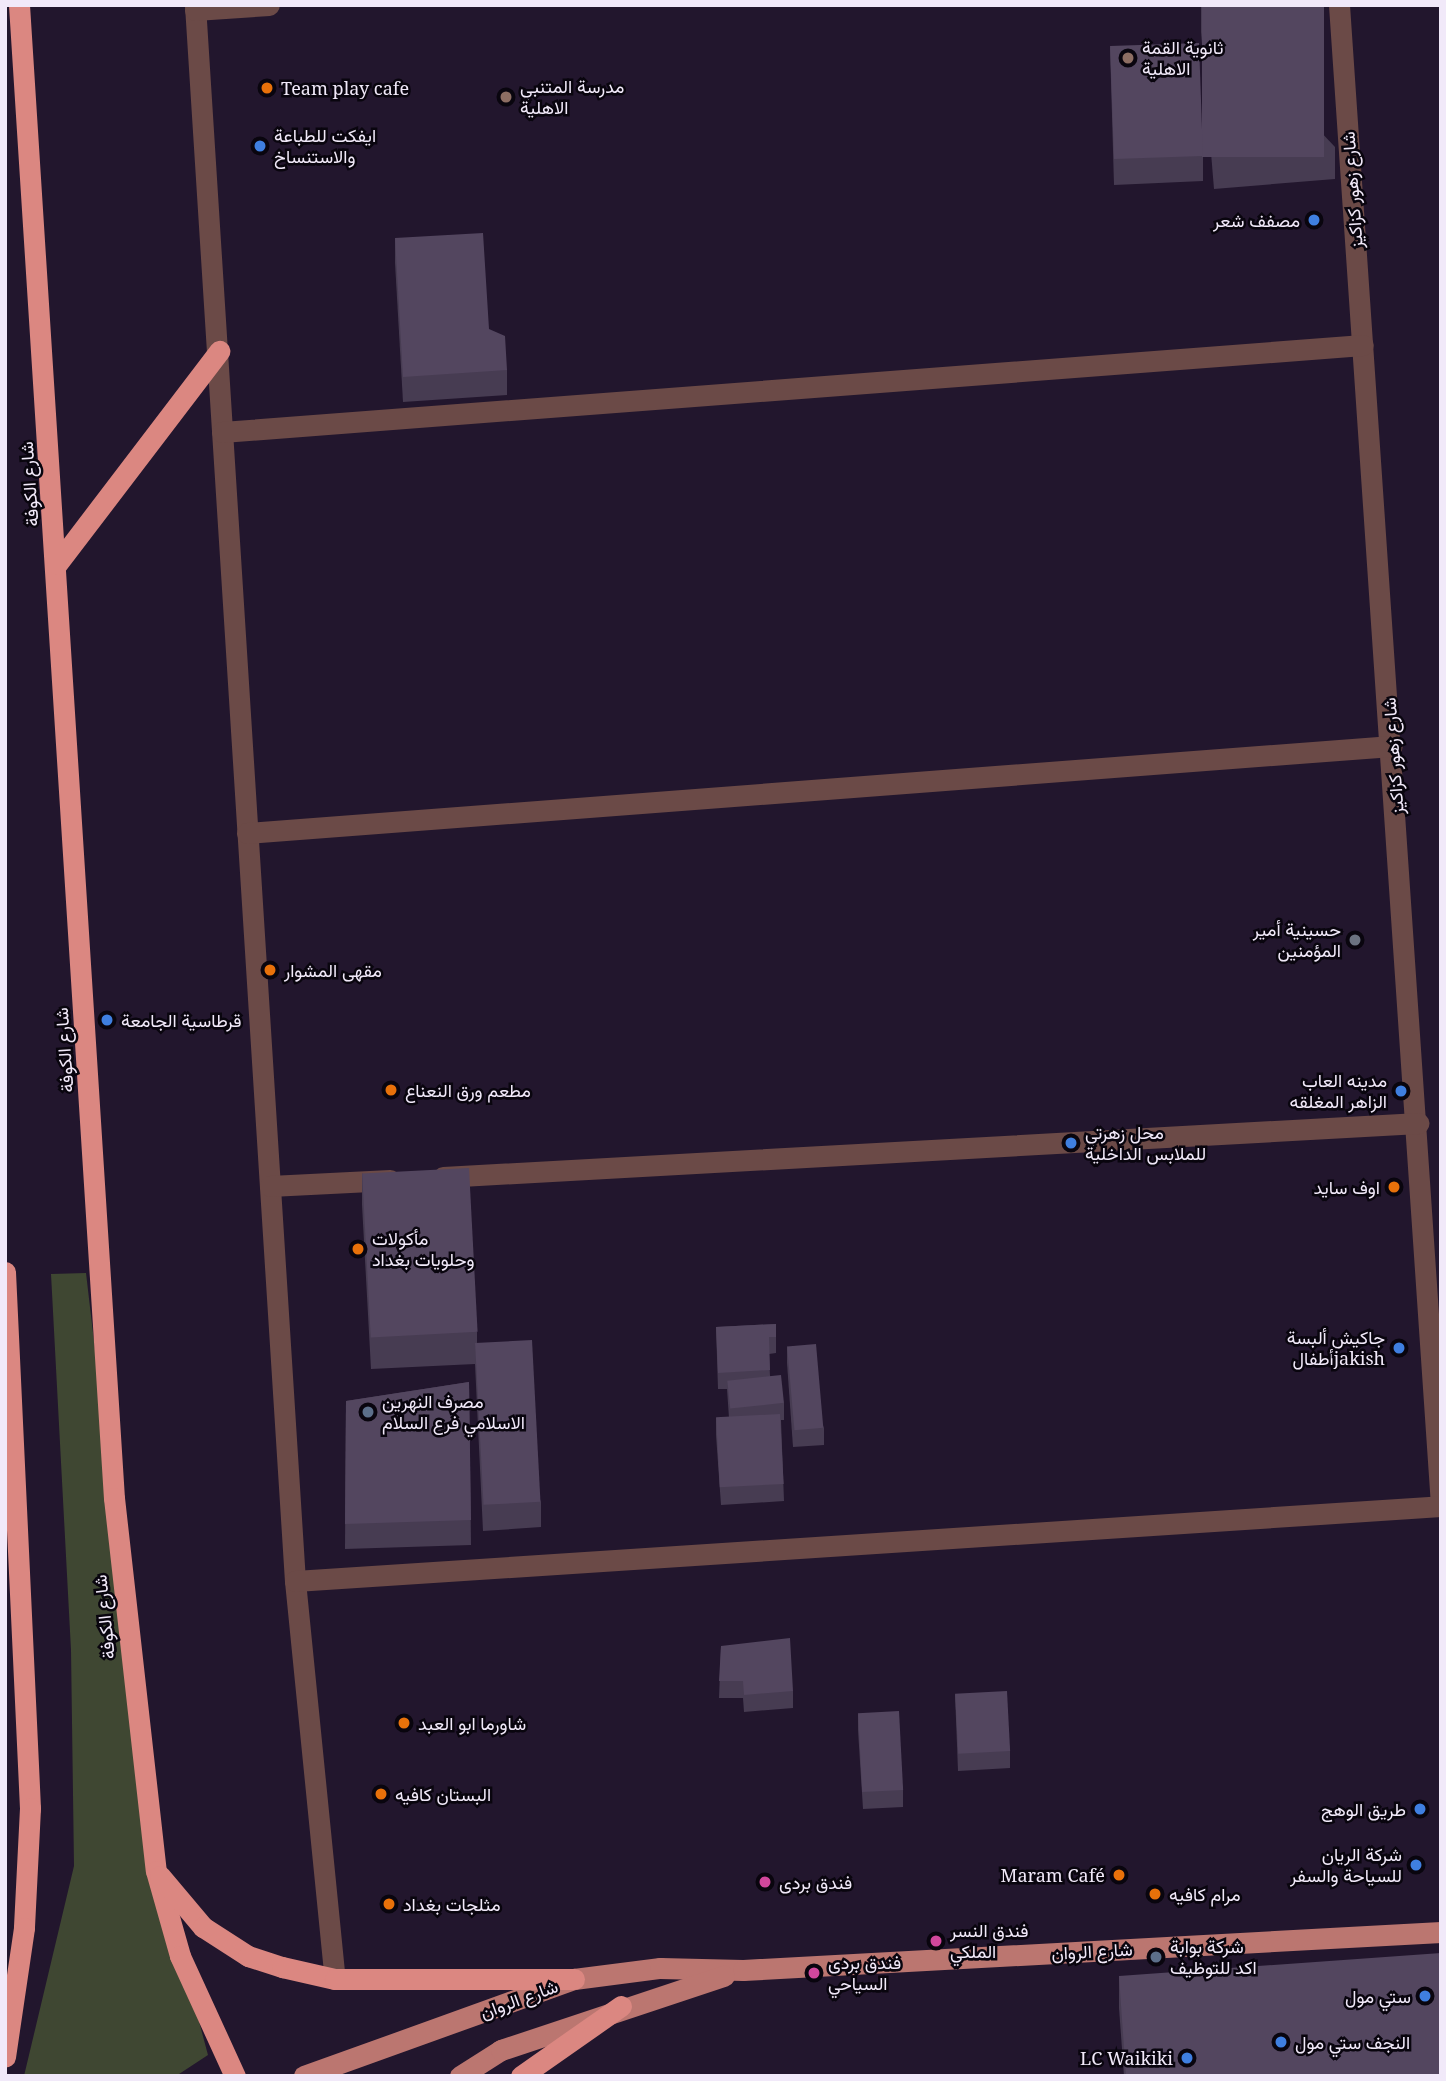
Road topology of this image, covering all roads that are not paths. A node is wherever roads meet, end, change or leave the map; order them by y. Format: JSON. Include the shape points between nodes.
{"nodes":[{"id":1,"x":19,"y":5,"type":"edge"},
{"id":2,"x":269,"y":5,"type":"edge"},
{"id":3,"x":1339,"y":5,"type":"edge"},
{"id":4,"x":195,"y":8,"type":"edge"},
{"id":5,"x":1363,"y":345,"type":"junction"},
{"id":6,"x":219,"y":351,"type":"junction"},
{"id":7,"x":222,"y":432,"type":"junction"},
{"id":8,"x":57,"y":564,"type":"junction"},
{"id":9,"x":1392,"y":746,"type":"junction"},
{"id":10,"x":247,"y":833,"type":"junction"},
{"id":11,"x":1419,"y":1124,"type":"junction"},
{"id":12,"x":270,"y":1186,"type":"junction"},
{"id":13,"x":5,"y":1272,"type":"edge"},
{"id":14,"x":1441,"y":1506,"type":"edge"},
{"id":15,"x":295,"y":1581,"type":"junction"},
{"id":16,"x":156,"y":1871,"type":"junction"},
{"id":17,"x":1441,"y":1932,"type":"edge"},
{"id":18,"x":743,"y":1970,"type":"junction"},
{"id":19,"x":335,"y":1979,"type":"junction"},
{"id":20,"x":573,"y":1979,"type":"junction"},
{"id":21,"x":621,"y":2006,"type":"junction"},
{"id":22,"x":5,"y":2057,"type":"edge"},
{"id":23,"x":235,"y":2076,"type":"edge"},
{"id":24,"x":304,"y":2076,"type":"edge"},
{"id":25,"x":460,"y":2076,"type":"edge"},
{"id":26,"x":521,"y":2076,"type":"edge"}],
"edges":[{"from":1,"to":8,"type":"highway","name":"شارع الكوفة"},
{"from":2,"to":4,"type":"street"},
{"from":3,"to":5,"type":"street","name":"شارع زهور كزاكيز"},
{"from":4,"to":6,"type":"street"},
{"from":5,"to":7,"type":"street"},
{"from":5,"to":9,"type":"street","name":"شارع زهور كزاكيز"},
{"from":6,"to":7,"type":"street"},
{"from":6,"to":8,"type":"highway"},
{"from":7,"to":10,"type":"street"},
{"from":8,"to":16,"type":"highway","name":"شارع الكوفة","via":[[114,1498]]},
{"from":9,"to":10,"type":"street"},
{"from":9,"to":11,"type":"street","name":"شارع زهور كزاكيز"},
{"from":10,"to":12,"type":"street"},
{"from":11,"to":12,"type":"street"},
{"from":11,"to":14,"type":"street","name":"شارع زهور كزاكيز"},
{"from":12,"to":15,"type":"street"},
{"from":13,"to":22,"type":"highway","via":[[30,1808],[24,1928]]},
{"from":14,"to":15,"type":"street"},
{"from":15,"to":19,"type":"street"},
{"from":16,"to":19,"type":"highway","via":[[203,1927],[248,1956]]},
{"from":16,"to":23,"type":"highway","name":"شارع الكوفة","via":[[180,1956]]},
{"from":17,"to":18,"type":"main road","name":"شارع الروان"},
{"from":18,"to":20,"type":"main road","name":"شارع الروان","via":[[660,1968]]},
{"from":18,"to":21,"type":"main road","name":"شارع الروان"},
{"from":19,"to":20,"type":"highway"},
{"from":20,"to":24,"type":"main road","name":"شارع الروان"},
{"from":21,"to":25,"type":"main road","name":"شارع الروان","via":[[501,2050]]},
{"from":21,"to":26,"type":"highway"}]}
